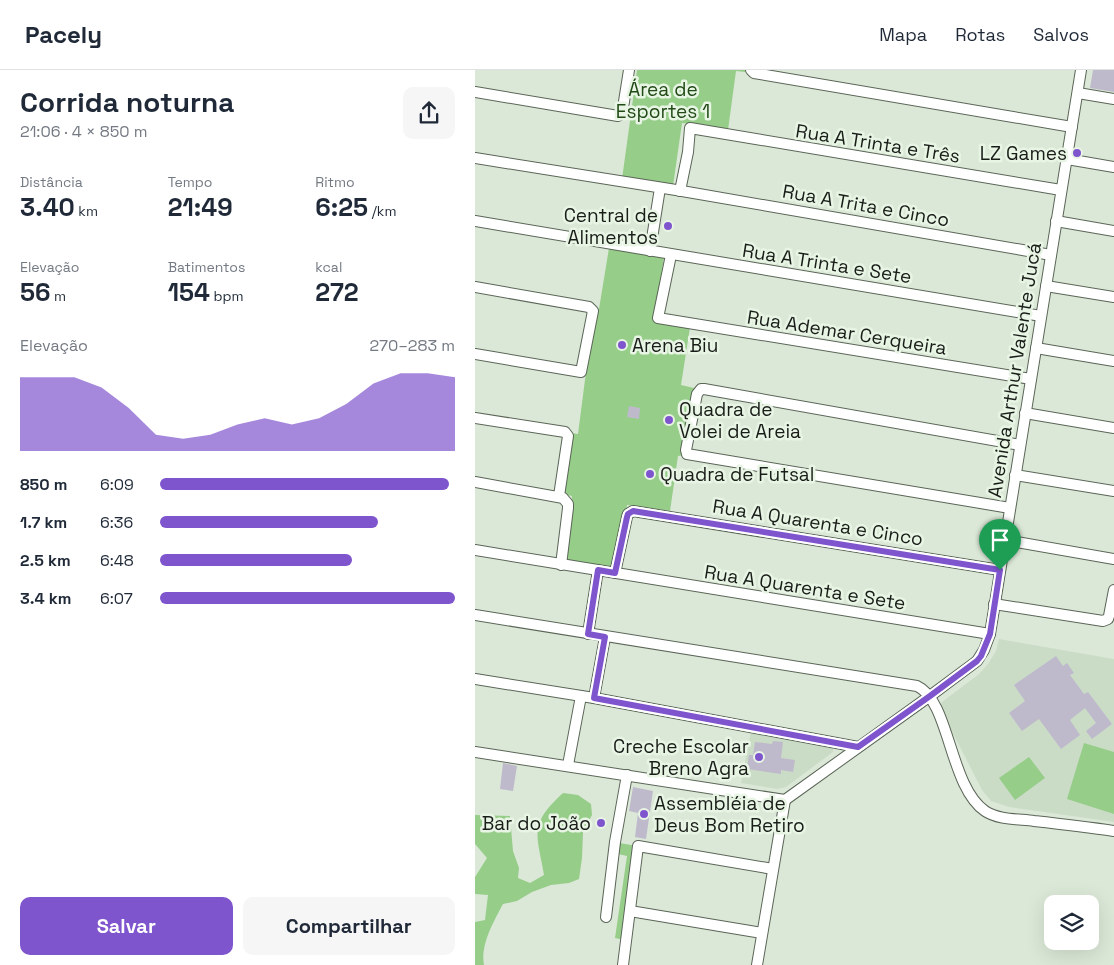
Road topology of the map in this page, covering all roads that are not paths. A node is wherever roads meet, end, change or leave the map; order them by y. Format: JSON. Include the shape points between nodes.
{"nodes":[{"id":1,"x":629,"y":70,"type":"edge"},
{"id":2,"x":751,"y":70,"type":"edge"},
{"id":3,"x":1081,"y":70,"type":"edge"},
{"id":4,"x":475,"y":92,"type":"edge"},
{"id":5,"x":1077,"y":93,"type":"junction"},
{"id":6,"x":1114,"y":100,"type":"edge"},
{"id":7,"x":1072,"y":127,"type":"junction"},
{"id":8,"x":475,"y":158,"type":"edge"},
{"id":9,"x":1067,"y":159,"type":"junction"},
{"id":10,"x":1114,"y":167,"type":"edge"},
{"id":11,"x":659,"y":188,"type":"junction"},
{"id":12,"x":1061,"y":190,"type":"junction"},
{"id":13,"x":678,"y":191,"type":"junction"},
{"id":14,"x":475,"y":221,"type":"edge"},
{"id":15,"x":1056,"y":221,"type":"junction"},
{"id":16,"x":1114,"y":231,"type":"edge"},
{"id":17,"x":650,"y":251,"type":"junction"},
{"id":18,"x":671,"y":255,"type":"junction"},
{"id":19,"x":1051,"y":255,"type":"junction"},
{"id":20,"x":1046,"y":286,"type":"junction"},
{"id":21,"x":475,"y":287,"type":"edge"},
{"id":22,"x":1114,"y":297,"type":"edge"},
{"id":23,"x":1041,"y":316,"type":"junction"},
{"id":24,"x":1035,"y":348,"type":"junction"},
{"id":25,"x":475,"y":354,"type":"edge"},
{"id":26,"x":1114,"y":362,"type":"edge"},
{"id":27,"x":1031,"y":379,"type":"junction"},
{"id":28,"x":1025,"y":413,"type":"junction"},
{"id":29,"x":475,"y":418,"type":"edge"},
{"id":30,"x":1114,"y":428,"type":"edge"},
{"id":31,"x":1020,"y":444,"type":"junction"},
{"id":32,"x":1015,"y":475,"type":"junction"},
{"id":33,"x":475,"y":482,"type":"edge"},
{"id":34,"x":1114,"y":491,"type":"edge"},
{"id":35,"x":559,"y":496,"type":"junction"},
{"id":36,"x":1010,"y":508,"type":"junction"},
{"id":37,"x":1005,"y":540,"type":"junction"},
{"id":38,"x":475,"y":550,"type":"edge"},
{"id":39,"x":1114,"y":558,"type":"edge"},
{"id":40,"x":561,"y":565,"type":"junction"},
{"id":41,"x":598,"y":570,"type":"junction"},
{"id":42,"x":1000,"y":570,"type":"junction"},
{"id":43,"x":615,"y":573,"type":"junction"},
{"id":44,"x":1114,"y":590,"type":"edge"},
{"id":45,"x":994,"y":604,"type":"junction"},
{"id":46,"x":475,"y":615,"type":"edge"},
{"id":47,"x":588,"y":634,"type":"junction"},
{"id":48,"x":990,"y":634,"type":"junction"},
{"id":49,"x":605,"y":637,"type":"junction"},
{"id":50,"x":475,"y":679,"type":"edge"},
{"id":51,"x":581,"y":696,"type":"junction"},
{"id":52,"x":930,"y":696,"type":"junction"},
{"id":53,"x":594,"y":698,"type":"junction"},
{"id":54,"x":858,"y":747,"type":"junction"},
{"id":55,"x":475,"y":752,"type":"edge"},
{"id":56,"x":568,"y":765,"type":"junction"},
{"id":57,"x":627,"y":775,"type":"junction"},
{"id":58,"x":785,"y":800,"type":"junction"},
{"id":59,"x":1114,"y":831,"type":"edge"},
{"id":60,"x":773,"y":869,"type":"junction"},
{"id":61,"x":630,"y":911,"type":"junction"},
{"id":62,"x":606,"y":917,"type":"dead end"},
{"id":63,"x":762,"y":933,"type":"junction"},
{"id":64,"x":623,"y":965,"type":"edge"},
{"id":65,"x":757,"y":965,"type":"edge"}],
"edges":[{"from":1,"to":4,"type":"street","via":[[622,114],[618,116]]},
{"from":2,"to":7,"type":"street"},
{"from":3,"to":5,"type":"street","name":"Avenida Arthur Valente Jucá"},
{"from":5,"to":6,"type":"street"},
{"from":5,"to":7,"type":"street","name":"Avenida Arthur Valente Jucá"},
{"from":7,"to":9,"type":"street","name":"Avenida Arthur Valente Jucá"},
{"from":8,"to":11,"type":"street","name":"Rua A Trita e Cinco"},
{"from":9,"to":10,"type":"street"},
{"from":9,"to":12,"type":"street","name":"Avenida Arthur Valente Jucá"},
{"from":11,"to":13,"type":"street","name":"Rua A Trita e Cinco"},
{"from":11,"to":17,"type":"street"},
{"from":12,"to":13,"type":"street","name":"Rua A Trinta e Três","via":[[690,128],[688,152]]},
{"from":12,"to":15,"type":"street","name":"Avenida Arthur Valente Jucá"},
{"from":13,"to":19,"type":"street","name":"Rua A Trita e Cinco"},
{"from":14,"to":17,"type":"street","name":"Rua A Trinta e Sete"},
{"from":15,"to":16,"type":"street"},
{"from":15,"to":19,"type":"street","name":"Avenida Arthur Valente Jucá"},
{"from":17,"to":18,"type":"street","name":"Rua A Trinta e Sete"},
{"from":18,"to":23,"type":"street","name":"Rua A Trinta e Sete"},
{"from":18,"to":27,"type":"street","name":"Rua Ademar Cerqueira","via":[[657,318]]},
{"from":19,"to":20,"type":"street","name":"Avenida Arthur Valente Jucá"},
{"from":20,"to":22,"type":"street"},
{"from":20,"to":23,"type":"street","name":"Avenida Arthur Valente Jucá"},
{"from":21,"to":25,"type":"street","via":[[589,307],[593,311],[581,372]]},
{"from":23,"to":24,"type":"street","name":"Avenida Arthur Valente Jucá"},
{"from":24,"to":26,"type":"street"},
{"from":24,"to":27,"type":"street","name":"Avenida Arthur Valente Jucá"},
{"from":27,"to":28,"type":"street","name":"Avenida Arthur Valente Jucá"},
{"from":28,"to":30,"type":"street"},
{"from":28,"to":31,"type":"street","name":"Avenida Arthur Valente Jucá"},
{"from":29,"to":35,"type":"street","via":[[565,432],[568,436]]},
{"from":31,"to":32,"type":"street","name":"Avenida Arthur Valente Jucá"},
{"from":31,"to":36,"type":"street","via":[[701,390],[697,394],[686,453]]},
{"from":32,"to":34,"type":"street"},
{"from":32,"to":36,"type":"street","name":"Avenida Arthur Valente Jucá"},
{"from":33,"to":35,"type":"street"},
{"from":35,"to":40,"type":"street","via":[[568,508]]},
{"from":36,"to":37,"type":"street","name":"Avenida Arthur Valente Jucá"},
{"from":37,"to":39,"type":"street"},
{"from":37,"to":42,"type":"street","name":"Avenida Arthur Valente Jucá"},
{"from":38,"to":40,"type":"street","name":"Rua A Quarenta e Sete"},
{"from":40,"to":41,"type":"street","name":"Rua A Quarenta e Sete"},
{"from":41,"to":43,"type":"street","name":"Rua A Quarenta e Sete"},
{"from":41,"to":47,"type":"street"},
{"from":42,"to":43,"type":"street","name":"Rua A Quarenta e Cinco","via":[[630,512]]},
{"from":42,"to":45,"type":"street","name":"Avenida Arthur Valente Jucá"},
{"from":43,"to":48,"type":"street","name":"Rua A Quarenta e Sete"},
{"from":44,"to":45,"type":"street","via":[[1108,619],[1103,621]]},
{"from":45,"to":48,"type":"street","name":"Avenida Arthur Valente Jucá"},
{"from":46,"to":47,"type":"street"},
{"from":47,"to":49,"type":"street"},
{"from":48,"to":52,"type":"street","name":"Avenida Arthur Valente Jucá","via":[[977,661]]},
{"from":49,"to":52,"type":"street","via":[[917,686]]},
{"from":49,"to":53,"type":"street"},
{"from":50,"to":51,"type":"street"},
{"from":51,"to":53,"type":"street"},
{"from":51,"to":56,"type":"street"},
{"from":52,"to":54,"type":"street","name":"Avenida Arthur Valente Jucá"},
{"from":52,"to":59,"type":"street","via":[[959,773],[985,811],[1013,819]]},
{"from":53,"to":54,"type":"street"},
{"from":54,"to":58,"type":"street","name":"Avenida Arthur Valente Jucá"},
{"from":55,"to":56,"type":"street"},
{"from":56,"to":57,"type":"street"},
{"from":57,"to":58,"type":"street"},
{"from":57,"to":62,"type":"street"},
{"from":58,"to":60,"type":"street"},
{"from":60,"to":61,"type":"street","via":[[638,846]]},
{"from":60,"to":63,"type":"street"},
{"from":61,"to":63,"type":"street"},
{"from":61,"to":64,"type":"street"},
{"from":63,"to":65,"type":"street"}]}
